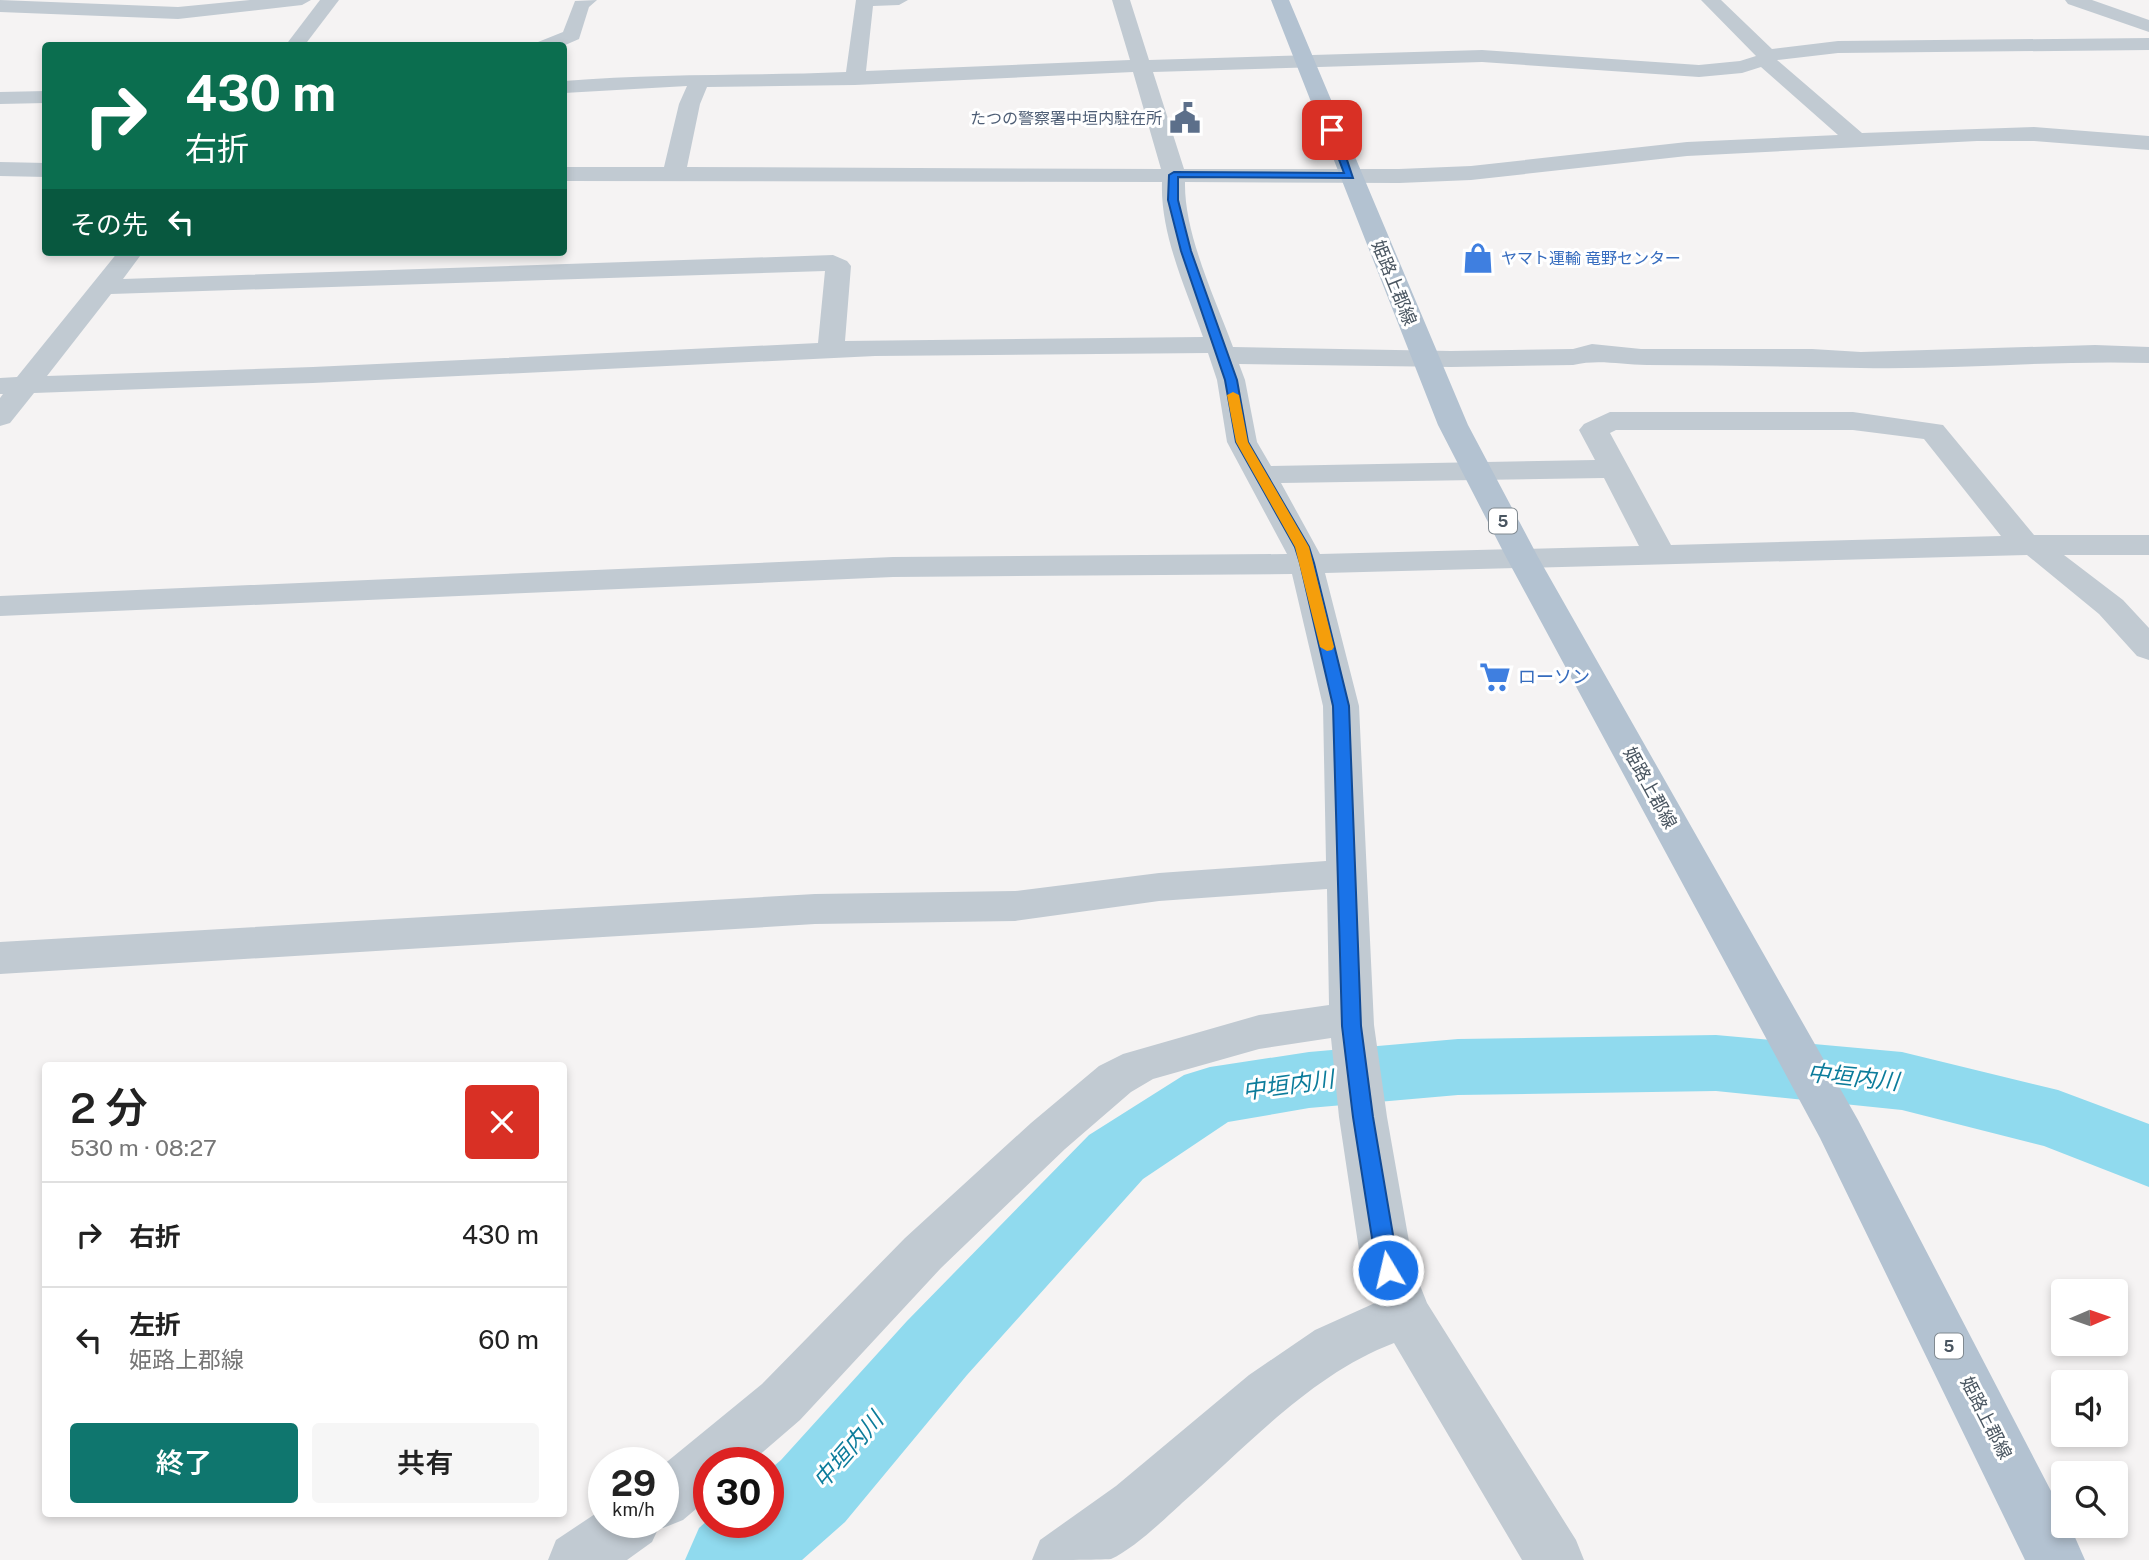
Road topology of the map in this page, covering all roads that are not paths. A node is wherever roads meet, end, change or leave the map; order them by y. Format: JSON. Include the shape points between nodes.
{"nodes":[{"id":1,"x":302,"y":0,"type":"edge"},
{"id":2,"x":330,"y":0,"type":"edge"},
{"id":3,"x":580,"y":0,"type":"edge"},
{"id":4,"x":588,"y":0,"type":"edge"},
{"id":5,"x":865,"y":0,"type":"edge"},
{"id":6,"x":899,"y":0,"type":"edge"},
{"id":7,"x":1121,"y":0,"type":"edge"},
{"id":8,"x":1280,"y":0,"type":"edge"},
{"id":9,"x":1710,"y":0,"type":"edge"},
{"id":10,"x":2074,"y":0,"type":"edge"},
{"id":11,"x":563,"y":1,"type":"edge"},
{"id":12,"x":102,"y":5,"type":"edge"},
{"id":13,"x":0,"y":6,"type":"edge"},
{"id":14,"x":2149,"y":26,"type":"edge"},
{"id":15,"x":297,"y":42,"type":"edge"},
{"id":16,"x":555,"y":42,"type":"edge"},
{"id":17,"x":2149,"y":44,"type":"edge"},
{"id":18,"x":1765,"y":58,"type":"junction"},
{"id":19,"x":1306,"y":61,"type":"junction"},
{"id":20,"x":1140,"y":66,"type":"junction"},
{"id":21,"x":855,"y":79,"type":"junction"},
{"id":22,"x":699,"y":82,"type":"junction"},
{"id":23,"x":567,"y":87,"type":"edge"},
{"id":24,"x":42,"y":97,"type":"edge"},
{"id":25,"x":0,"y":98,"type":"edge"},
{"id":26,"x":1857,"y":140,"type":"junction"},
{"id":27,"x":2149,"y":143,"type":"edge"},
{"id":28,"x":0,"y":169,"type":"edge"},
{"id":29,"x":42,"y":170,"type":"edge"},
{"id":30,"x":567,"y":174,"type":"edge"},
{"id":31,"x":673,"y":174,"type":"junction"},
{"id":32,"x":1174,"y":175,"type":"junction"},
{"id":33,"x":1350,"y":176,"type":"junction"},
{"id":34,"x":128,"y":256,"type":"edge"},
{"id":35,"x":102,"y":287,"type":"junction"},
{"id":36,"x":836,"y":349,"type":"junction"},
{"id":37,"x":1221,"y":350,"type":"junction"},
{"id":38,"x":2149,"y":355,"type":"edge"},
{"id":39,"x":1425,"y":359,"type":"junction"},
{"id":40,"x":13,"y":385,"type":"edge"},
{"id":41,"x":0,"y":417,"type":"edge"},
{"id":42,"x":1612,"y":468,"type":"junction"},
{"id":43,"x":1476,"y":470,"type":"junction"},
{"id":44,"x":1261,"y":476,"type":"junction"},
{"id":45,"x":2030,"y":545,"type":"junction"},
{"id":46,"x":2149,"y":545,"type":"edge"},
{"id":47,"x":1659,"y":554,"type":"junction"},
{"id":48,"x":1521,"y":558,"type":"junction"},
{"id":49,"x":1307,"y":563,"type":"junction"},
{"id":50,"x":0,"y":606,"type":"edge"},
{"id":51,"x":2149,"y":649,"type":"edge"},
{"id":52,"x":1347,"y":877,"type":"junction"},
{"id":53,"x":0,"y":958,"type":"edge"},
{"id":54,"x":1352,"y":1022,"type":"junction"},
{"id":55,"x":1406,"y":1315,"type":"junction"},
{"id":56,"x":679,"y":1488,"type":"edge"},
{"id":57,"x":609,"y":1538,"type":"edge"},
{"id":58,"x":577,"y":1560,"type":"edge"},
{"id":59,"x":1061,"y":1560,"type":"edge"},
{"id":60,"x":1555,"y":1560,"type":"edge"},
{"id":61,"x":2056,"y":1560,"type":"edge"}],
"edges":[{"from":1,"to":12,"type":"street","via":[[178,13]]},
{"from":2,"to":15,"type":"street"},
{"from":3,"to":11,"type":"street"},
{"from":4,"to":16,"type":"street","via":[[581,5],[572,35]]},
{"from":5,"to":6,"type":"street"},
{"from":5,"to":21,"type":"street"},
{"from":7,"to":20,"type":"street"},
{"from":8,"to":19,"type":"main road","name":"姫路上郡線","number":"5"},
{"from":9,"to":18,"type":"street"},
{"from":10,"to":14,"type":"street"},
{"from":12,"to":13,"type":"street"},
{"from":17,"to":18,"type":"street","via":[[1838,47]]},
{"from":18,"to":19,"type":"street","via":[[1742,67],[1699,71],[1512,56]]},
{"from":18,"to":26,"type":"street"},
{"from":19,"to":20,"type":"street"},
{"from":19,"to":33,"type":"main road","name":"姫路上郡線","number":"5"},
{"from":20,"to":21,"type":"street"},
{"from":20,"to":32,"type":"street"},
{"from":21,"to":22,"type":"street"},
{"from":22,"to":23,"type":"street"},
{"from":22,"to":31,"type":"street"},
{"from":24,"to":25,"type":"street"},
{"from":26,"to":27,"type":"street","via":[[2034,134]]},
{"from":26,"to":33,"type":"street","via":[[1687,149],[1471,173]]},
{"from":28,"to":29,"type":"street"},
{"from":30,"to":31,"type":"street"},
{"from":31,"to":32,"type":"street"},
{"from":32,"to":33,"type":"street"},
{"from":32,"to":37,"type":"street","via":[[1173,200],[1186,251]]},
{"from":33,"to":39,"type":"main road","name":"姫路上郡線","number":"5"},
{"from":34,"to":35,"type":"street"},
{"from":35,"to":36,"type":"street","via":[[833,263],[838,266],[831,344]]},
{"from":35,"to":40,"type":"street"},
{"from":36,"to":37,"type":"street"},
{"from":36,"to":40,"type":"street"},
{"from":37,"to":39,"type":"street"},
{"from":37,"to":44,"type":"street","via":[[1242,442]]},
{"from":38,"to":39,"type":"street","via":[[1861,360],[1812,356],[1663,358],[1592,352],[1573,357]]},
{"from":39,"to":43,"type":"main road","name":"姫路上郡線","number":"5"},
{"from":40,"to":41,"type":"street"},
{"from":42,"to":43,"type":"street"},
{"from":42,"to":45,"type":"street","via":[[1594,430],[1610,421],[1853,421],[1933,430]]},
{"from":42,"to":47,"type":"street"},
{"from":43,"to":44,"type":"street"},
{"from":43,"to":48,"type":"main road","name":"姫路上郡線","number":"5"},
{"from":44,"to":49,"type":"street"},
{"from":45,"to":46,"type":"street"},
{"from":45,"to":47,"type":"street"},
{"from":45,"to":51,"type":"street","via":[[2111,607]]},
{"from":47,"to":48,"type":"street"},
{"from":48,"to":49,"type":"street"},
{"from":48,"to":61,"type":"main road","name":"姫路上郡線","number":"5","via":[[1841,1133]]},
{"from":49,"to":50,"type":"street","via":[[893,567]]},
{"from":49,"to":52,"type":"street","via":[[1341,706]]},
{"from":52,"to":53,"type":"street","via":[[1159,887],[1015,906],[815,909]]},
{"from":52,"to":54,"type":"street"},
{"from":54,"to":55,"type":"street","via":[[1388,1270]]},
{"from":54,"to":56,"type":"street","via":[[1259,1032],[1139,1066],[1115,1079],[923,1254],[781,1402]]},
{"from":55,"to":59,"type":"street","via":[[1372,1325],[1269,1390],[1145,1499]]},
{"from":55,"to":60,"type":"street"},
{"from":57,"to":58,"type":"street"}]}
